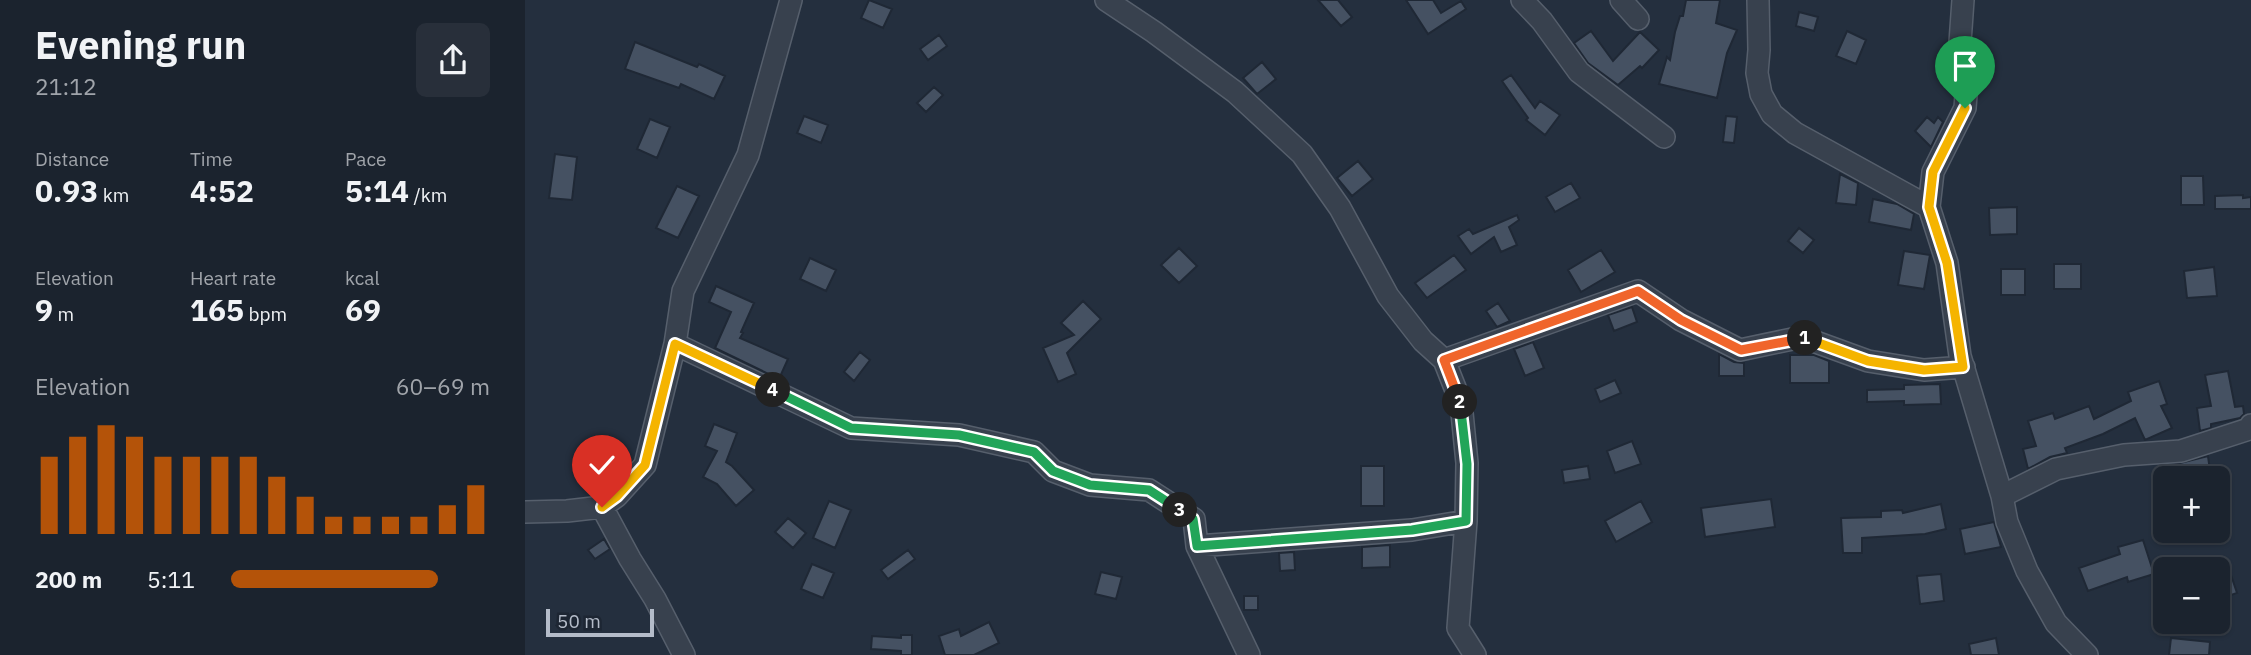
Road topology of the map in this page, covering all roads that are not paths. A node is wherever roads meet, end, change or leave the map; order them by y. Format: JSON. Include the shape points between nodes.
{"nodes":[{"id":1,"x":791,"y":0,"type":"edge"},
{"id":2,"x":1105,"y":0,"type":"edge"},
{"id":3,"x":1522,"y":0,"type":"edge"},
{"id":4,"x":1621,"y":0,"type":"edge"},
{"id":5,"x":1758,"y":0,"type":"edge"},
{"id":6,"x":1963,"y":0,"type":"edge"},
{"id":7,"x":1638,"y":19,"type":"dead end"},
{"id":8,"x":1664,"y":137,"type":"dead end"},
{"id":9,"x":1929,"y":207,"type":"junction"},
{"id":10,"x":675,"y":344,"type":"junction"},
{"id":11,"x":1444,"y":360,"type":"junction"},
{"id":12,"x":1963,"y":367,"type":"junction"},
{"id":13,"x":2251,"y":425,"type":"edge"},
{"id":14,"x":2002,"y":496,"type":"junction"},
{"id":15,"x":602,"y":507,"type":"junction"},
{"id":16,"x":525,"y":512,"type":"edge"},
{"id":17,"x":1466,"y":521,"type":"junction"},
{"id":18,"x":1197,"y":546,"type":"junction"},
{"id":19,"x":684,"y":655,"type":"edge"},
{"id":20,"x":1249,"y":655,"type":"edge"},
{"id":21,"x":1475,"y":655,"type":"edge"},
{"id":22,"x":2087,"y":655,"type":"edge"}],
"edges":[{"from":1,"to":10,"type":"street","via":[[748,155],[683,291]]},
{"from":2,"to":11,"type":"street","via":[[1235,92],[1302,154],[1340,208],[1388,296]]},
{"from":3,"to":8,"type":"street","via":[[1579,72]]},
{"from":4,"to":7,"type":"street"},
{"from":5,"to":9,"type":"street","via":[[1756,73],[1772,114],[1795,133]]},
{"from":6,"to":9,"type":"street","via":[[1959,57],[1965,108],[1933,172]]},
{"from":9,"to":12,"type":"street","via":[[1947,263]]},
{"from":10,"to":15,"type":"street","via":[[645,465]]},
{"from":10,"to":18,"type":"street","via":[[851,428],[959,435],[1034,452],[1053,471],[1090,485],[1149,490],[1193,519]]},
{"from":11,"to":12,"type":"street","via":[[1638,291],[1681,320],[1741,350],[1802,337],[1868,361],[1924,370]]},
{"from":11,"to":17,"type":"street","via":[[1461,403]]},
{"from":12,"to":14,"type":"street"},
{"from":13,"to":14,"type":"street","via":[[2181,451],[2124,455],[2056,468]]},
{"from":14,"to":22,"type":"street","via":[[2027,571],[2056,623]]},
{"from":15,"to":16,"type":"street"},
{"from":15,"to":19,"type":"street"},
{"from":17,"to":18,"type":"street","via":[[1412,530]]},
{"from":17,"to":21,"type":"street","via":[[1458,628]]},
{"from":18,"to":20,"type":"street"}]}
